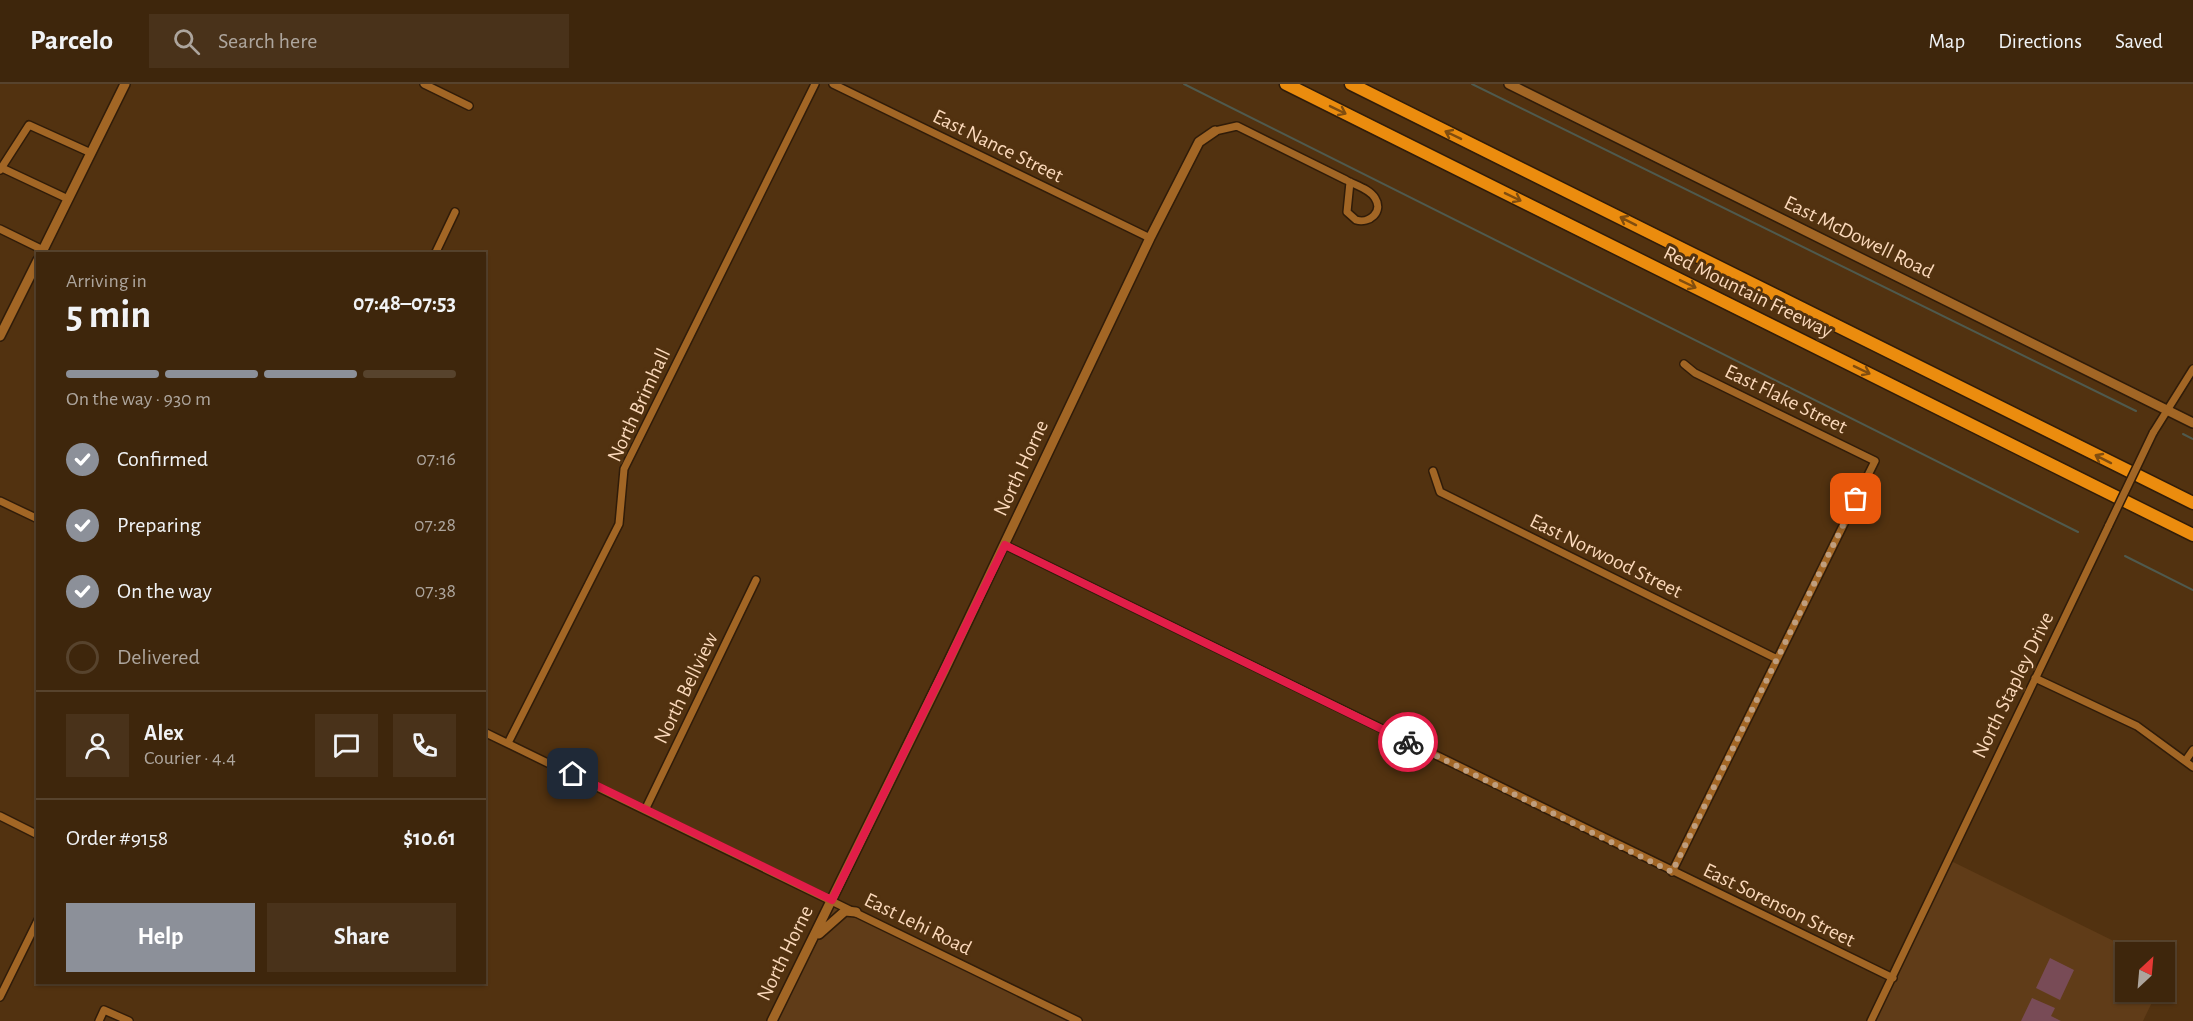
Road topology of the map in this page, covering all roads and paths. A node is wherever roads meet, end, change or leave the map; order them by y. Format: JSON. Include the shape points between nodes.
{"nodes":[{"id":1,"x":125,"y":84,"type":"edge"},
{"id":2,"x":424,"y":84,"type":"edge"},
{"id":3,"x":816,"y":84,"type":"edge"},
{"id":4,"x":833,"y":84,"type":"edge"},
{"id":5,"x":1286,"y":84,"type":"edge"},
{"id":6,"x":1351,"y":84,"type":"edge"},
{"id":7,"x":1509,"y":84,"type":"edge"},
{"id":8,"x":469,"y":106,"type":"dead end"},
{"id":9,"x":1215,"y":131,"type":"joint"},
{"id":10,"x":91,"y":153,"type":"junction"},
{"id":11,"x":1,"y":169,"type":"edge"},
{"id":12,"x":1350,"y":182,"type":"junction"},
{"id":13,"x":68,"y":199,"type":"junction"},
{"id":14,"x":455,"y":212,"type":"dead end"},
{"id":15,"x":0,"y":229,"type":"edge"},
{"id":16,"x":1150,"y":238,"type":"junction"},
{"id":17,"x":42,"y":252,"type":"edge"},
{"id":18,"x":436,"y":252,"type":"edge"},
{"id":19,"x":36,"y":264,"type":"edge"},
{"id":20,"x":0,"y":336,"type":"edge"},
{"id":21,"x":1684,"y":363,"type":"dead end"},
{"id":22,"x":2193,"y":369,"type":"edge"},
{"id":23,"x":2169,"y":411,"type":"junction"},
{"id":24,"x":2193,"y":423,"type":"edge"},
{"id":25,"x":1433,"y":471,"type":"dead end"},
{"id":26,"x":0,"y":501,"type":"edge"},
{"id":27,"x":2193,"y":503,"type":"edge"},
{"id":28,"x":36,"y":518,"type":"edge"},
{"id":29,"x":2193,"y":535,"type":"edge"},
{"id":30,"x":1005,"y":545,"type":"junction"},
{"id":31,"x":756,"y":580,"type":"dead end"},
{"id":32,"x":1777,"y":659,"type":"junction"},
{"id":33,"x":2035,"y":678,"type":"junction"},
{"id":34,"x":486,"y":733,"type":"edge"},
{"id":35,"x":508,"y":743,"type":"junction"},
{"id":36,"x":2193,"y":750,"type":"edge"},
{"id":37,"x":2186,"y":760,"type":"junction"},
{"id":38,"x":2193,"y":767,"type":"edge"},
{"id":39,"x":645,"y":810,"type":"junction"},
{"id":40,"x":0,"y":816,"type":"edge"},
{"id":41,"x":36,"y":834,"type":"edge"},
{"id":42,"x":1672,"y":872,"type":"junction"},
{"id":43,"x":832,"y":900,"type":"junction"},
{"id":44,"x":856,"y":912,"type":"junction"},
{"id":45,"x":36,"y":924,"type":"edge"},
{"id":46,"x":804,"y":956,"type":"junction"},
{"id":47,"x":1893,"y":978,"type":"junction"},
{"id":48,"x":0,"y":997,"type":"edge"},
{"id":49,"x":99,"y":1021,"type":"edge"},
{"id":50,"x":129,"y":1021,"type":"edge"},
{"id":51,"x":772,"y":1021,"type":"edge"},
{"id":52,"x":1078,"y":1021,"type":"edge"},
{"id":53,"x":1871,"y":1021,"type":"edge"}],
"edges":[{"from":1,"to":10,"type":"street"},
{"from":2,"to":8,"type":"street"},
{"from":3,"to":35,"type":"street","name":"North Brimhall","via":[[624,469],[619,524]]},
{"from":4,"to":16,"type":"street","name":"East Nance Street"},
{"from":5,"to":29,"type":"highway","name":"Red Mountain Freeway","one_way":true},
{"from":27,"to":6,"type":"highway","name":"Red Mountain Freeway","one_way":true},
{"from":7,"to":23,"type":"street","name":"East McDowell Road"},
{"from":9,"to":12,"type":"street","via":[[1237,126]]},
{"from":9,"to":16,"type":"street","name":"North Horne","via":[[1198,142]]},
{"from":10,"to":11,"type":"street","via":[[29,125]]},
{"from":10,"to":13,"type":"street"},
{"from":11,"to":13,"type":"street"},
{"from":12,"to":12,"type":"street","via":[[1376,199],[1377,212],[1368,221],[1356,220],[1347,212]]},
{"from":13,"to":17,"type":"street"},
{"from":14,"to":18,"type":"street"},
{"from":15,"to":17,"type":"street"},
{"from":16,"to":30,"type":"street","name":"North Horne"},
{"from":19,"to":20,"type":"street"},
{"from":21,"to":32,"type":"street","name":"East Flake Street","via":[[1695,374],[1875,461]]},
{"from":22,"to":23,"type":"street","name":"North Stapley Drive"},
{"from":23,"to":24,"type":"street","name":"East McDowell Road"},
{"from":23,"to":33,"type":"street","name":"North Stapley Drive","bridge":true,"via":[[2153,433]]},
{"from":25,"to":32,"type":"street","name":"East Norwood Street","via":[[1440,492]]},
{"from":26,"to":28,"type":"street"},
{"from":30,"to":42,"type":"street","name":"East Sorenson Street"},
{"from":30,"to":43,"type":"street","name":"North Horne"},
{"from":31,"to":39,"type":"street","name":"North Bellview"},
{"from":32,"to":42,"type":"street"},
{"from":33,"to":37,"type":"street","via":[[2137,726]]},
{"from":33,"to":47,"type":"street","name":"North Stapley Drive"},
{"from":34,"to":35,"type":"street","name":"East Lehi Road"},
{"from":35,"to":39,"type":"street","name":"East Lehi Road"},
{"from":36,"to":37,"type":"street"},
{"from":37,"to":38,"type":"street"},
{"from":39,"to":43,"type":"street","name":"East Lehi Road"},
{"from":40,"to":41,"type":"street"},
{"from":42,"to":47,"type":"street","name":"East Sorenson Street"},
{"from":43,"to":44,"type":"street","name":"East Lehi Road"},
{"from":43,"to":46,"type":"street","name":"North Horne"},
{"from":44,"to":46,"type":"street","via":[[844,911],[833,919]]},
{"from":44,"to":52,"type":"street","name":"East Lehi Road"},
{"from":45,"to":48,"type":"street"},
{"from":46,"to":51,"type":"street","name":"North Horne"},
{"from":47,"to":53,"type":"street","name":"North Stapley Drive"},
{"from":49,"to":50,"type":"street","via":[[104,1010]]}]}
